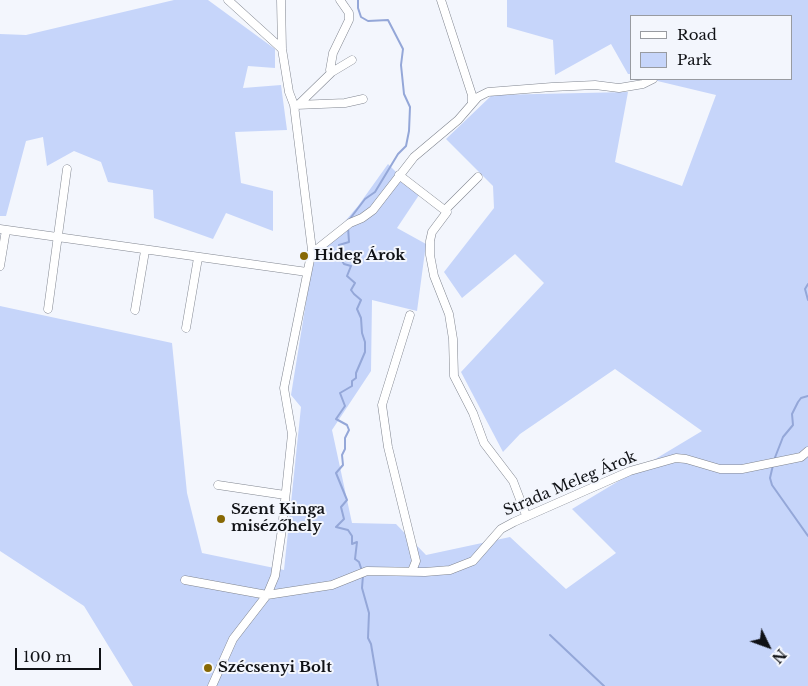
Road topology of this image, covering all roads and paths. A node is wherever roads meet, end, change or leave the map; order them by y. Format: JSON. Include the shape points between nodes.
{"nodes":[{"id":1,"x":228,"y":0,"type":"edge"},
{"id":2,"x":281,"y":0,"type":"edge"},
{"id":3,"x":340,"y":0,"type":"edge"},
{"id":4,"x":441,"y":0,"type":"edge"},
{"id":5,"x":282,"y":49,"type":"junction"},
{"id":6,"x":352,"y":60,"type":"dead end"},
{"id":7,"x":332,"y":72,"type":"junction"},
{"id":8,"x":651,"y":80,"type":"edge"},
{"id":9,"x":363,"y":99,"type":"dead end"},
{"id":10,"x":472,"y":103,"type":"junction"},
{"id":11,"x":296,"y":105,"type":"junction"},
{"id":12,"x":67,"y":169,"type":"dead end"},
{"id":13,"x":399,"y":175,"type":"junction"},
{"id":14,"x":478,"y":176,"type":"dead end"},
{"id":15,"x":444,"y":210,"type":"junction"},
{"id":16,"x":3,"y":229,"type":"edge"},
{"id":17,"x":58,"y":238,"type":"junction"},
{"id":18,"x":312,"y":250,"type":"junction"},
{"id":19,"x":144,"y":251,"type":"junction"},
{"id":20,"x":198,"y":258,"type":"junction"},
{"id":21,"x":0,"y":266,"type":"edge"},
{"id":22,"x":307,"y":272,"type":"junction"},
{"id":23,"x":48,"y":309,"type":"dead end"},
{"id":24,"x":135,"y":310,"type":"dead end"},
{"id":25,"x":410,"y":315,"type":"dead end"},
{"id":26,"x":186,"y":328,"type":"dead end"},
{"id":27,"x":808,"y":452,"type":"edge"},
{"id":28,"x":218,"y":485,"type":"dead end"},
{"id":29,"x":285,"y":495,"type":"junction"},
{"id":30,"x":526,"y":516,"type":"junction"},
{"id":31,"x":412,"y":572,"type":"junction"},
{"id":32,"x":185,"y":580,"type":"dead end"},
{"id":33,"x":267,"y":594,"type":"junction"},
{"id":34,"x":212,"y":686,"type":"edge"}],
"edges":[{"from":1,"to":5,"type":"street"},
{"from":2,"to":5,"type":"street"},
{"from":3,"to":7,"type":"street","via":[[349,13],[349,20],[333,52]]},
{"from":4,"to":10,"type":"street"},
{"from":5,"to":11,"type":"street","via":[[288,92]]},
{"from":6,"to":7,"type":"street"},
{"from":7,"to":11,"type":"street"},
{"from":8,"to":10,"type":"street","via":[[619,88],[595,85],[488,92]]},
{"from":9,"to":11,"type":"street"},
{"from":10,"to":13,"type":"street"},
{"from":11,"to":18,"type":"street"},
{"from":12,"to":17,"type":"street"},
{"from":13,"to":15,"type":"street"},
{"from":13,"to":18,"type":"street","via":[[373,210]]},
{"from":14,"to":15,"type":"street"},
{"from":15,"to":30,"type":"street","via":[[447,212],[432,232],[430,255],[434,276],[449,314],[454,376],[484,443],[514,481]]},
{"from":16,"to":17,"type":"street"},
{"from":16,"to":21,"type":"street"},
{"from":17,"to":19,"type":"street"},
{"from":17,"to":23,"type":"street"},
{"from":18,"to":22,"type":"street"},
{"from":19,"to":20,"type":"street"},
{"from":19,"to":24,"type":"street"},
{"from":20,"to":22,"type":"street"},
{"from":20,"to":26,"type":"street"},
{"from":22,"to":29,"type":"street","via":[[284,388],[292,430]]},
{"from":25,"to":31,"type":"street","via":[[382,405],[388,447],[416,561]]},
{"from":27,"to":30,"type":"street","name":"Strada Meleg Árok","via":[[742,469],[720,469],[686,458],[670,459],[618,476]]},
{"from":28,"to":29,"type":"street"},
{"from":29,"to":33,"type":"street","via":[[274,576]]},
{"from":30,"to":31,"type":"street","name":"Strada Meleg Árok","via":[[501,529],[480,555],[467,564],[443,571]]},
{"from":31,"to":33,"type":"street","name":"Strada Meleg Árok","via":[[363,573],[332,585]]},
{"from":32,"to":33,"type":"street","name":"Strada Meleg Árok"},
{"from":33,"to":34,"type":"street","via":[[233,639]]}]}
